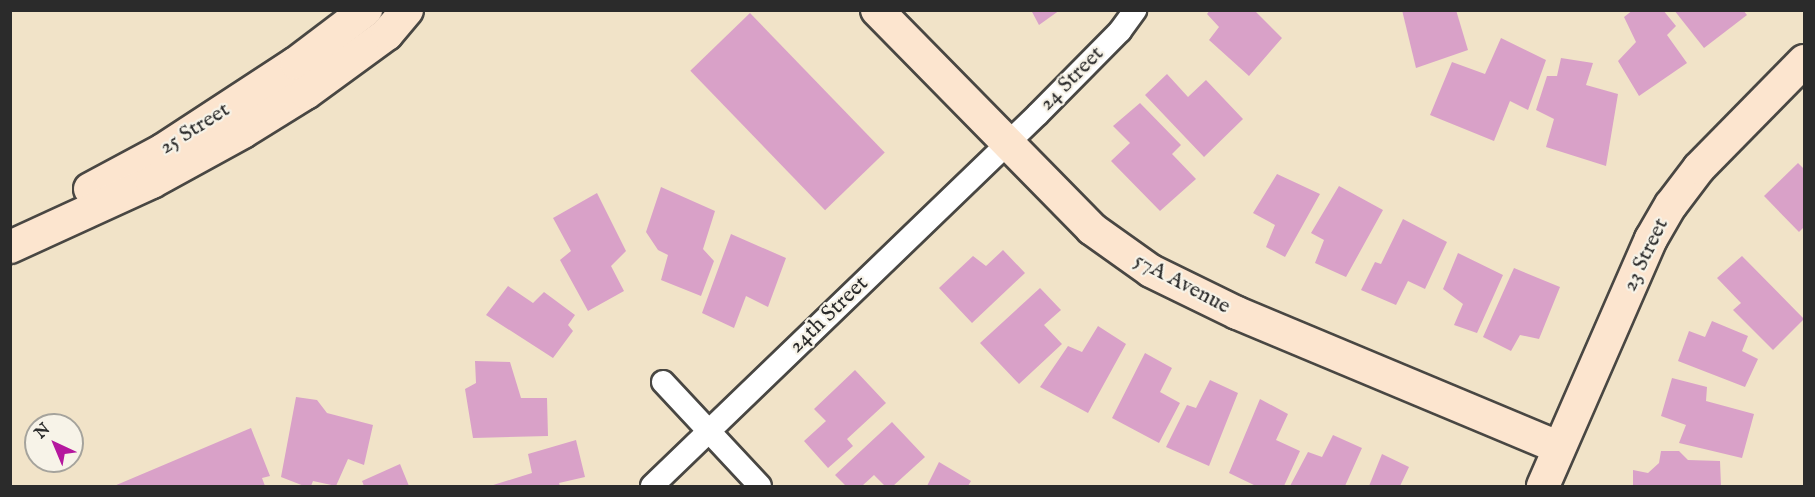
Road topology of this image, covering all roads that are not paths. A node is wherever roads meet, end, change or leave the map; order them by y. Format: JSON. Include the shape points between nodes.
{"nodes":[{"id":1,"x":366,"y":10,"type":"edge"},
{"id":2,"x":407,"y":10,"type":"edge"},
{"id":3,"x":877,"y":10,"type":"edge"},
{"id":4,"x":1135,"y":10,"type":"edge"},
{"id":5,"x":1804,"y":61,"type":"edge"},
{"id":6,"x":1005,"y":143,"type":"junction"},
{"id":7,"x":10,"y":226,"type":"edge"},
{"id":8,"x":10,"y":247,"type":"edge"},
{"id":9,"x":663,"y":382,"type":"dead end"},
{"id":10,"x":710,"y":431,"type":"junction"},
{"id":11,"x":1559,"y":448,"type":"junction"},
{"id":12,"x":652,"y":486,"type":"edge"},
{"id":13,"x":760,"y":486,"type":"edge"},
{"id":14,"x":1543,"y":486,"type":"edge"}],
"edges":[{"from":1,"to":7,"type":"street","name":"25 Street","via":[[296,63],[163,150]]},
{"from":2,"to":8,"type":"street","name":"25 Street","via":[[387,34],[306,93],[152,182]]},
{"from":3,"to":6,"type":"street","name":"57A Avenue"},
{"from":4,"to":6,"type":"street","name":"24 Street","via":[[1120,31]]},
{"from":5,"to":11,"type":"street","name":"23 Street","via":[[1699,168],[1671,205],[1651,239]]},
{"from":6,"to":10,"type":"street","name":"24th Street"},
{"from":6,"to":11,"type":"street","name":"57A Avenue","via":[[1092,229],[1151,271],[1237,313]]},
{"from":9,"to":10,"type":"street"},
{"from":10,"to":12,"type":"street","name":"24th Street"},
{"from":10,"to":13,"type":"street"},
{"from":11,"to":14,"type":"street","name":"23 Street"}]}
